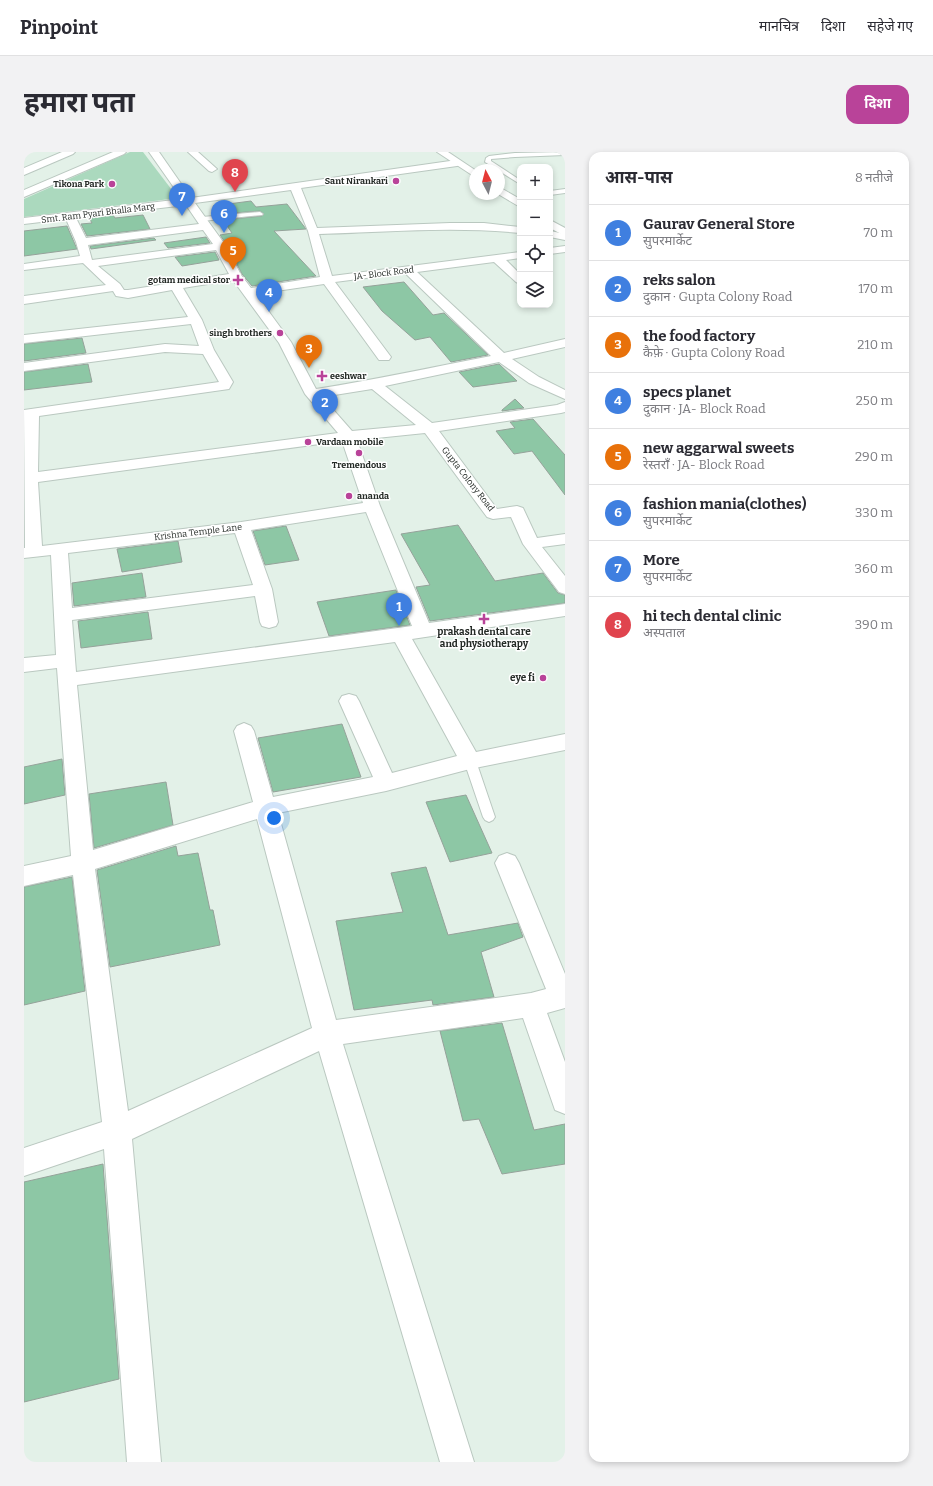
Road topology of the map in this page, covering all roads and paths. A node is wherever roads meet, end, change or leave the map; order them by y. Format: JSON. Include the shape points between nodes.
{"nodes":[{"id":1,"x":70,"y":152,"type":"edge"},
{"id":2,"x":121,"y":152,"type":"edge"},
{"id":3,"x":193,"y":152,"type":"edge"},
{"id":4,"x":442,"y":152,"type":"edge"},
{"id":5,"x":159,"y":153,"type":"edge"},
{"id":6,"x":514,"y":153,"type":"edge"},
{"id":7,"x":565,"y":153,"type":"edge"},
{"id":8,"x":457,"y":163,"type":"junction"},
{"id":9,"x":212,"y":169,"type":"dead end"},
{"id":10,"x":469,"y":170,"type":"edge"},
{"id":11,"x":29,"y":176,"type":"edge"},
{"id":12,"x":517,"y":180,"type":"edge"},
{"id":13,"x":52,"y":183,"type":"junction"},
{"id":14,"x":295,"y":186,"type":"junction"},
{"id":15,"x":565,"y":191,"type":"edge"},
{"id":16,"x":553,"y":193,"type":"edge"},
{"id":17,"x":24,"y":194,"type":"edge"},
{"id":18,"x":505,"y":194,"type":"edge"},
{"id":19,"x":190,"y":202,"type":"junction"},
{"id":20,"x":517,"y":202,"type":"edge"},
{"id":21,"x":260,"y":214,"type":"dead end"},
{"id":22,"x":70,"y":216,"type":"junction"},
{"id":23,"x":24,"y":221,"type":"edge"},
{"id":24,"x":204,"y":222,"type":"junction"},
{"id":25,"x":553,"y":225,"type":"edge"},
{"id":26,"x":517,"y":230,"type":"edge"},
{"id":27,"x":313,"y":231,"type":"junction"},
{"id":28,"x":565,"y":233,"type":"edge"},
{"id":29,"x":553,"y":235,"type":"edge"},
{"id":30,"x":565,"y":237,"type":"edge"},
{"id":31,"x":82,"y":242,"type":"junction"},
{"id":32,"x":220,"y":246,"type":"junction"},
{"id":33,"x":565,"y":249,"type":"edge"},
{"id":34,"x":553,"y":251,"type":"edge"},
{"id":35,"x":517,"y":255,"type":"edge"},
{"id":36,"x":497,"y":258,"type":"junction"},
{"id":37,"x":87,"y":261,"type":"junction"},
{"id":38,"x":24,"y":267,"type":"edge"},
{"id":39,"x":408,"y":270,"type":"junction"},
{"id":40,"x":236,"y":276,"type":"junction"},
{"id":41,"x":517,"y":277,"type":"edge"},
{"id":42,"x":327,"y":280,"type":"junction"},
{"id":43,"x":116,"y":286,"type":"junction"},
{"id":44,"x":176,"y":286,"type":"junction"},
{"id":45,"x":248,"y":292,"type":"junction"},
{"id":46,"x":24,"y":300,"type":"edge"},
{"id":47,"x":196,"y":320,"type":"junction"},
{"id":48,"x":24,"y":339,"type":"edge"},
{"id":49,"x":565,"y":343,"type":"edge"},
{"id":50,"x":207,"y":350,"type":"junction"},
{"id":51,"x":384,"y":357,"type":"dead end"},
{"id":52,"x":501,"y":358,"type":"junction"},
{"id":53,"x":24,"y":367,"type":"edge"},
{"id":54,"x":375,"y":384,"type":"junction"},
{"id":55,"x":312,"y":394,"type":"junction"},
{"id":56,"x":564,"y":397,"type":"edge"},
{"id":57,"x":28,"y":414,"type":"edge"},
{"id":58,"x":428,"y":428,"type":"junction"},
{"id":59,"x":348,"y":436,"type":"junction"},
{"id":60,"x":30,"y":478,"type":"junction"},
{"id":61,"x":372,"y":506,"type":"junction"},
{"id":62,"x":241,"y":527,"type":"junction"},
{"id":63,"x":565,"y":539,"type":"edge"},
{"id":64,"x":531,"y":544,"type":"junction"},
{"id":65,"x":59,"y":549,"type":"junction"},
{"id":66,"x":29,"y":553,"type":"edge"},
{"id":67,"x":565,"y":588,"type":"edge"},
{"id":68,"x":263,"y":590,"type":"junction"},
{"id":69,"x":565,"y":610,"type":"edge"},
{"id":70,"x":63,"y":615,"type":"junction"},
{"id":71,"x":269,"y":622,"type":"dead end"},
{"id":72,"x":423,"y":630,"type":"junction"},
{"id":73,"x":401,"y":636,"type":"junction"},
{"id":74,"x":24,"y":665,"type":"edge"},
{"id":75,"x":67,"y":670,"type":"junction"},
{"id":76,"x":349,"y":701,"type":"dead end"},
{"id":77,"x":244,"y":731,"type":"dead end"},
{"id":78,"x":565,"y":742,"type":"edge"},
{"id":79,"x":470,"y":761,"type":"junction"},
{"id":80,"x":386,"y":784,"type":"junction"},
{"id":81,"x":266,"y":807,"type":"junction"},
{"id":82,"x":489,"y":817,"type":"dead end"},
{"id":83,"x":83,"y":863,"type":"junction"},
{"id":84,"x":506,"y":863,"type":"dead end"},
{"id":85,"x":24,"y":876,"type":"edge"},
{"id":86,"x":563,"y":997,"type":"edge"},
{"id":87,"x":531,"y":1005,"type":"junction"},
{"id":88,"x":327,"y":1034,"type":"junction"},
{"id":89,"x":565,"y":1100,"type":"edge"},
{"id":90,"x":117,"y":1131,"type":"junction"},
{"id":91,"x":24,"y":1162,"type":"edge"},
{"id":92,"x":144,"y":1462,"type":"edge"},
{"id":93,"x":457,"y":1462,"type":"edge"}],
"edges":[{"from":1,"to":11,"type":"street"},
{"from":2,"to":13,"type":"street"},
{"from":3,"to":9,"type":"street"},
{"from":4,"to":8,"type":"street"},
{"from":5,"to":19,"type":"street"},
{"from":6,"to":7,"type":"lane"},
{"from":6,"to":12,"type":"lane","via":[[489,158],[488,162]]},
{"from":8,"to":10,"type":"street"},
{"from":8,"to":14,"type":"street","name":"Smt. Ram Pyari Bhalla Marg"},
{"from":11,"to":13,"type":"street"},
{"from":13,"to":17,"type":"street"},
{"from":14,"to":19,"type":"street","name":"Smt. Ram Pyari Bhalla Marg"},
{"from":14,"to":27,"type":"street"},
{"from":15,"to":16,"type":"lane"},
{"from":18,"to":20,"type":"street"},
{"from":19,"to":22,"type":"street","name":"Smt. Ram Pyari Bhalla Marg"},
{"from":19,"to":24,"type":"street"},
{"from":21,"to":24,"type":"lane"},
{"from":22,"to":23,"type":"street","name":"Smt. Ram Pyari Bhalla Marg"},
{"from":22,"to":31,"type":"street"},
{"from":24,"to":31,"type":"street"},
{"from":24,"to":32,"type":"street"},
{"from":25,"to":28,"type":"street"},
{"from":26,"to":27,"type":"street","via":[[450,226]]},
{"from":27,"to":42,"type":"street"},
{"from":29,"to":30,"type":"street"},
{"from":31,"to":37,"type":"street"},
{"from":32,"to":37,"type":"street"},
{"from":32,"to":40,"type":"street"},
{"from":33,"to":34,"type":"street"},
{"from":35,"to":36,"type":"street","name":"JA- Block Road"},
{"from":36,"to":39,"type":"street","name":"JA- Block Road"},
{"from":36,"to":41,"type":"street"},
{"from":37,"to":38,"type":"street"},
{"from":37,"to":43,"type":"street"},
{"from":39,"to":42,"type":"street","name":"JA- Block Road"},
{"from":39,"to":52,"type":"street"},
{"from":40,"to":44,"type":"street"},
{"from":40,"to":45,"type":"street"},
{"from":42,"to":45,"type":"street","name":"JA- Block Road"},
{"from":42,"to":51,"type":"street"},
{"from":43,"to":44,"type":"street","via":[[120,293],[128,294]]},
{"from":43,"to":46,"type":"street"},
{"from":44,"to":47,"type":"street"},
{"from":45,"to":55,"type":"street","via":[[285,342]]},
{"from":47,"to":48,"type":"street"},
{"from":47,"to":50,"type":"street"},
{"from":49,"to":52,"type":"street"},
{"from":50,"to":53,"type":"street","via":[[165,348]]},
{"from":50,"to":57,"type":"street","via":[[226,382],[224,386]]},
{"from":52,"to":54,"type":"street"},
{"from":52,"to":56,"type":"street"},
{"from":54,"to":55,"type":"street"},
{"from":54,"to":58,"type":"street","name":"Gupta Colony Road"},
{"from":55,"to":59,"type":"street"},
{"from":56,"to":58,"type":"street","via":[[561,409]]},
{"from":57,"to":60,"type":"street"},
{"from":58,"to":59,"type":"street"},
{"from":58,"to":64,"type":"street","name":"Gupta Colony Road","via":[[493,514],[517,511]]},
{"from":59,"to":60,"type":"street"},
{"from":59,"to":61,"type":"street"},
{"from":60,"to":66,"type":"street"},
{"from":61,"to":62,"type":"street","name":"Krishna Temple Lane"},
{"from":61,"to":72,"type":"street"},
{"from":62,"to":65,"type":"street","name":"Krishna Temple Lane"},
{"from":62,"to":68,"type":"street"},
{"from":63,"to":64,"type":"street"},
{"from":64,"to":67,"type":"street","name":"Gupta Colony Road"},
{"from":65,"to":66,"type":"street","name":"Krishna Temple Lane"},
{"from":65,"to":70,"type":"street"},
{"from":68,"to":70,"type":"street"},
{"from":68,"to":71,"type":"street"},
{"from":69,"to":72,"type":"street"},
{"from":70,"to":75,"type":"street"},
{"from":72,"to":73,"type":"street"},
{"from":73,"to":75,"type":"street"},
{"from":73,"to":79,"type":"street"},
{"from":74,"to":75,"type":"street"},
{"from":75,"to":83,"type":"street"},
{"from":76,"to":80,"type":"street"},
{"from":77,"to":81,"type":"street"},
{"from":78,"to":79,"type":"street"},
{"from":79,"to":80,"type":"street"},
{"from":79,"to":82,"type":"lane"},
{"from":80,"to":81,"type":"street"},
{"from":81,"to":83,"type":"street"},
{"from":81,"to":88,"type":"street"},
{"from":83,"to":85,"type":"street"},
{"from":83,"to":90,"type":"street"},
{"from":84,"to":86,"type":"street"},
{"from":86,"to":87,"type":"street"},
{"from":87,"to":88,"type":"street"},
{"from":87,"to":89,"type":"street"},
{"from":88,"to":90,"type":"street"},
{"from":88,"to":93,"type":"street"},
{"from":90,"to":91,"type":"street"},
{"from":90,"to":92,"type":"street"}]}
